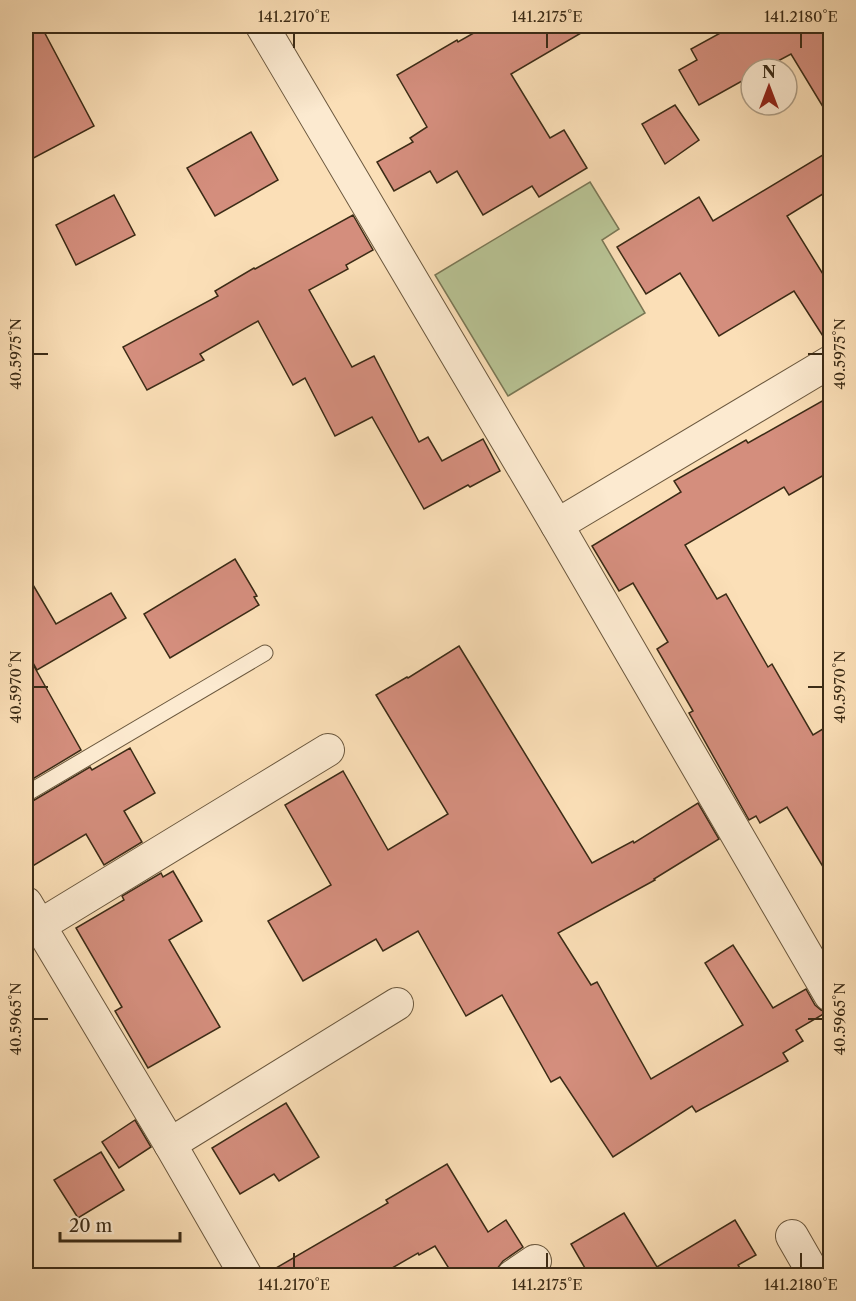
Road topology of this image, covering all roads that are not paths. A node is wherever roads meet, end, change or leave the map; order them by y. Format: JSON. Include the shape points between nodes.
{"nodes":[{"id":1,"x":262,"y":26,"type":"edge"},
{"id":2,"x":831,"y":362,"type":"edge"},
{"id":3,"x":557,"y":525,"type":"junction"},
{"id":4,"x":265,"y":653,"type":"dead end"},
{"id":5,"x":328,"y":750,"type":"dead end"},
{"id":6,"x":26,"y":794,"type":"edge"},
{"id":7,"x":32,"y":915,"type":"edge"},
{"id":8,"x":831,"y":995,"type":"edge"},
{"id":9,"x":397,"y":1004,"type":"dead end"},
{"id":10,"x":170,"y":1144,"type":"junction"},
{"id":11,"x":792,"y":1236,"type":"dead end"},
{"id":12,"x":246,"y":1275,"type":"edge"},
{"id":13,"x":815,"y":1275,"type":"edge"}],
"edges":[{"from":1,"to":3,"type":"street"},
{"from":2,"to":3,"type":"street"},
{"from":3,"to":8,"type":"street"},
{"from":4,"to":6,"type":"lane"},
{"from":5,"to":7,"type":"street"},
{"from":7,"to":10,"type":"street"},
{"from":9,"to":10,"type":"street"},
{"from":10,"to":12,"type":"street"},
{"from":11,"to":13,"type":"street"}]}
